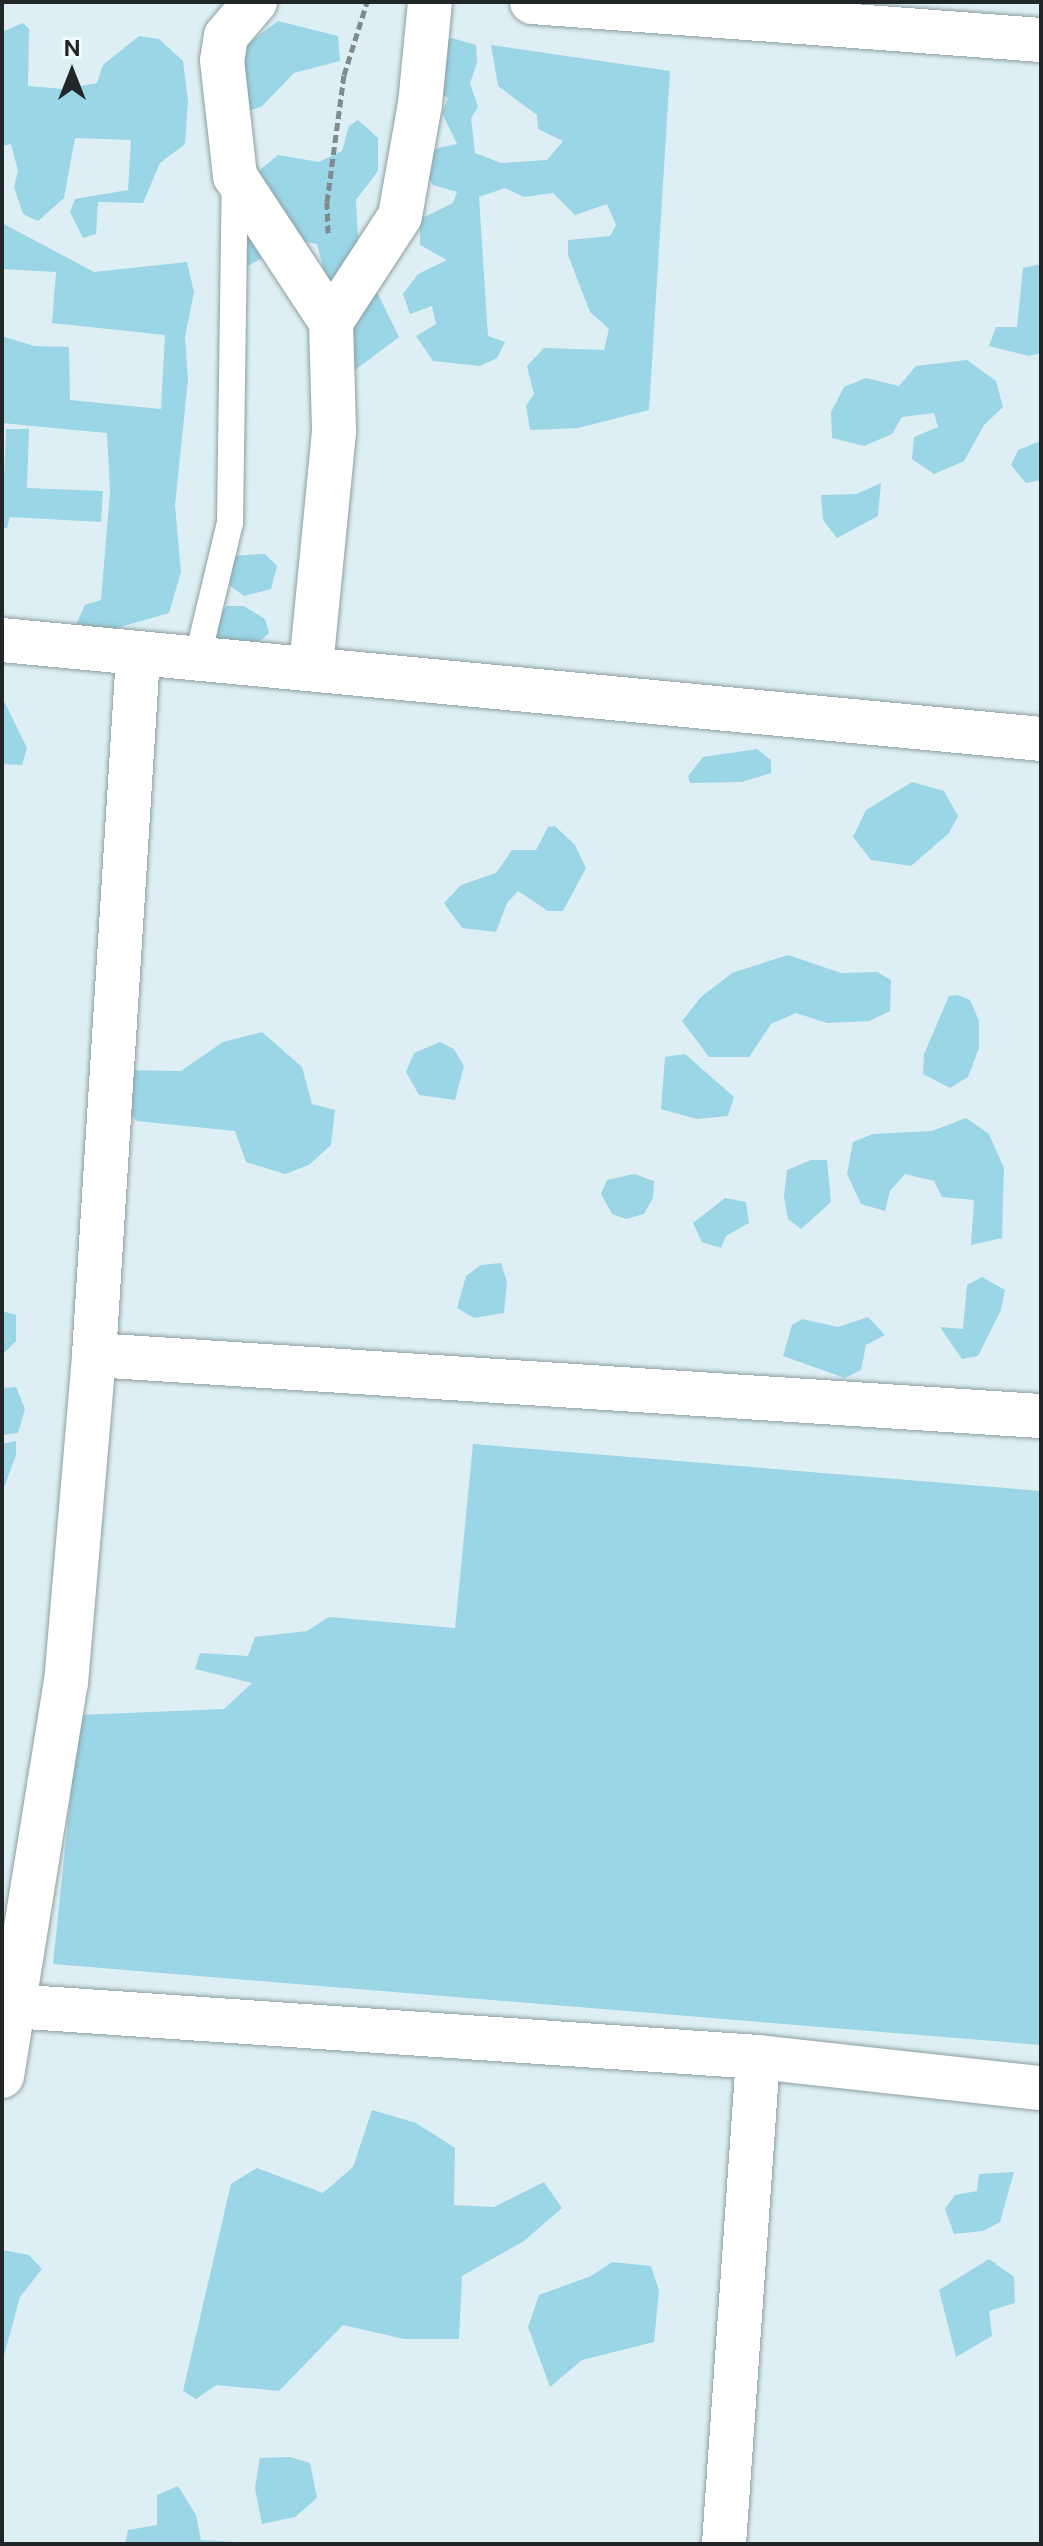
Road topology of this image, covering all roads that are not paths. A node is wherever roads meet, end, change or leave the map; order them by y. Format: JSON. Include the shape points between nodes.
{"nodes":[{"id":1,"x":255,"y":2,"type":"edge"},
{"id":2,"x":430,"y":2,"type":"edge"},
{"id":3,"x":532,"y":2,"type":"edge"},
{"id":4,"x":869,"y":15,"type":"edge"},
{"id":5,"x":1041,"y":40,"type":"edge"},
{"id":6,"x":235,"y":176,"type":"junction"},
{"id":7,"x":331,"y":322,"type":"junction"},
{"id":8,"x":2,"y":640,"type":"edge"},
{"id":9,"x":138,"y":656,"type":"junction"},
{"id":10,"x":197,"y":660,"type":"junction"},
{"id":11,"x":311,"y":667,"type":"junction"},
{"id":12,"x":1041,"y":739,"type":"edge"},
{"id":13,"x":94,"y":1355,"type":"junction"},
{"id":14,"x":1040,"y":1405,"type":"edge"},
{"id":15,"x":12,"y":2006,"type":"junction"},
{"id":16,"x":758,"y":2057,"type":"junction"},
{"id":17,"x":2,"y":2076,"type":"edge"},
{"id":18,"x":1041,"y":2088,"type":"edge"},
{"id":19,"x":724,"y":2544,"type":"edge"}],
"edges":[{"from":1,"to":6,"type":"street","via":[[226,36],[222,60]]},
{"from":2,"to":7,"type":"street","via":[[420,104],[400,216]]},
{"from":3,"to":4,"type":"street"},
{"from":4,"to":5,"type":"street"},
{"from":6,"to":7,"type":"street"},
{"from":6,"to":10,"type":"lane","via":[[230,523]]},
{"from":7,"to":11,"type":"street","via":[[334,432]]},
{"from":8,"to":9,"type":"street"},
{"from":9,"to":10,"type":"street"},
{"from":9,"to":13,"type":"street"},
{"from":10,"to":11,"type":"street"},
{"from":11,"to":12,"type":"street"},
{"from":13,"to":14,"type":"street"},
{"from":13,"to":15,"type":"street","via":[[66,1683]]},
{"from":15,"to":16,"type":"street"},
{"from":15,"to":17,"type":"street"},
{"from":16,"to":18,"type":"street"},
{"from":16,"to":19,"type":"street"}]}
